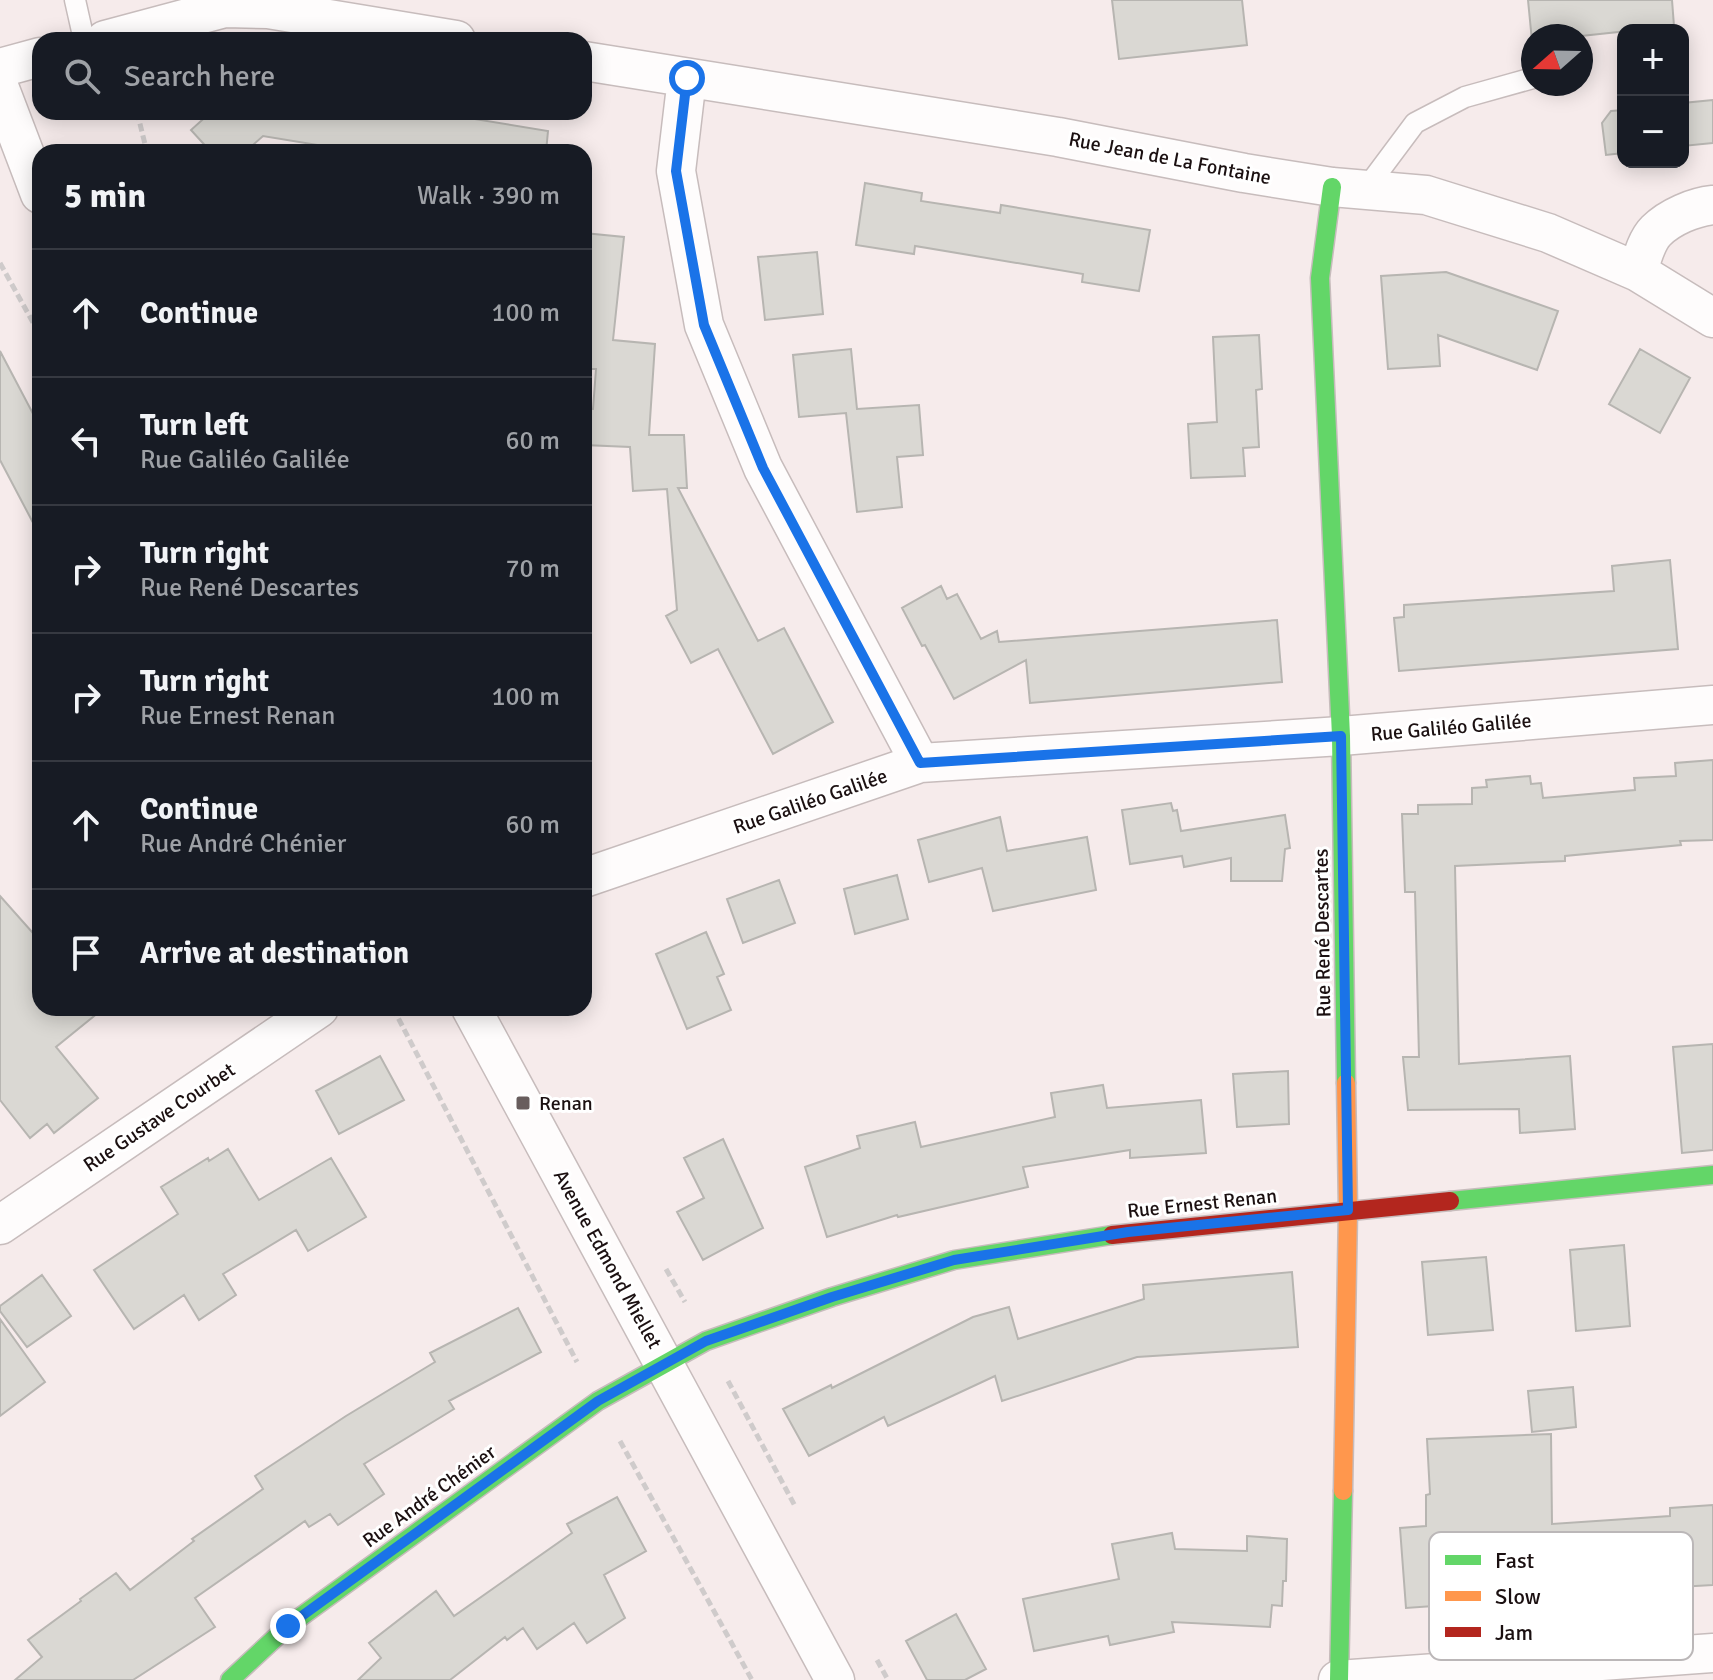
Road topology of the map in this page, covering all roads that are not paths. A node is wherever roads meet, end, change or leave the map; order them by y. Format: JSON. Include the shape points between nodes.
{"nodes":[{"id":1,"x":75,"y":0,"type":"edge"},
{"id":2,"x":82,"y":32,"type":"edge"},
{"id":3,"x":135,"y":32,"type":"edge"},
{"id":4,"x":407,"y":32,"type":"edge"},
{"id":5,"x":32,"y":59,"type":"edge"},
{"id":6,"x":592,"y":62,"type":"edge"},
{"id":7,"x":0,"y":68,"type":"edge"},
{"id":8,"x":687,"y":78,"type":"junction"},
{"id":9,"x":1521,"y":81,"type":"edge"},
{"id":10,"x":0,"y":89,"type":"edge"},
{"id":11,"x":32,"y":173,"type":"edge"},
{"id":12,"x":1348,"y":188,"type":"junction"},
{"id":13,"x":1713,"y":205,"type":"edge"},
{"id":14,"x":1638,"y":272,"type":"junction"},
{"id":15,"x":1713,"y":318,"type":"edge"},
{"id":16,"x":1713,"y":705,"type":"edge"},
{"id":17,"x":1341,"y":736,"type":"junction"},
{"id":18,"x":920,"y":763,"type":"junction"},
{"id":19,"x":592,"y":875,"type":"edge"},
{"id":20,"x":307,"y":1016,"type":"edge"},
{"id":21,"x":475,"y":1016,"type":"edge"},
{"id":22,"x":1713,"y":1175,"type":"edge"},
{"id":23,"x":1348,"y":1210,"type":"junction"},
{"id":24,"x":0,"y":1225,"type":"edge"},
{"id":25,"x":665,"y":1363,"type":"junction"},
{"id":26,"x":1713,"y":1653,"type":"edge"},
{"id":27,"x":1693,"y":1654,"type":"edge"},
{"id":28,"x":1616,"y":1660,"type":"edge"},
{"id":29,"x":230,"y":1680,"type":"edge"},
{"id":30,"x":835,"y":1680,"type":"edge"},
{"id":31,"x":1338,"y":1680,"type":"edge"}],
"edges":[{"from":1,"to":2,"type":"lane"},
{"from":3,"to":4,"type":"street","via":[[225,8],[268,9]]},
{"from":5,"to":7,"type":"street"},
{"from":6,"to":8,"type":"street","name":"Rue Jean de La Fontaine"},
{"from":8,"to":12,"type":"street","name":"Rue Jean de La Fontaine"},
{"from":8,"to":18,"type":"street","via":[[676,171],[704,325],[763,468]]},
{"from":9,"to":12,"type":"lane","via":[[1465,97],[1415,123]]},
{"from":10,"to":11,"type":"street"},
{"from":12,"to":14,"type":"street","name":"Rue Jean de La Fontaine","via":[[1426,195],[1548,233]]},
{"from":12,"to":17,"type":"street","name":"Rue René Descartes","via":[[1320,278]]},
{"from":13,"to":14,"type":"street","via":[[1696,207],[1655,232]]},
{"from":14,"to":15,"type":"street","name":"Rue Jean de La Fontaine"},
{"from":16,"to":17,"type":"street","name":"Rue Galiléo Galilée"},
{"from":17,"to":18,"type":"street","name":"Rue Galiléo Galilée"},
{"from":17,"to":23,"type":"street","name":"Rue René Descartes"},
{"from":18,"to":19,"type":"street","name":"Rue Galiléo Galilée"},
{"from":20,"to":24,"type":"street","name":"Rue Gustave Courbet"},
{"from":21,"to":25,"type":"street","name":"Avenue Edmond Miellet"},
{"from":22,"to":23,"type":"street","name":"Rue Ernest Renan"},
{"from":23,"to":25,"type":"street","name":"Rue Ernest Renan","via":[[1128,1232],[954,1260],[706,1341]]},
{"from":23,"to":31,"type":"street","name":"Rue René Descartes"},
{"from":25,"to":29,"type":"street","name":"Rue André Chénier","via":[[598,1401],[288,1626]]},
{"from":25,"to":30,"type":"street","name":"Avenue Edmond Miellet"},
{"from":26,"to":27,"type":"street"},
{"from":28,"to":31,"type":"street"}]}
